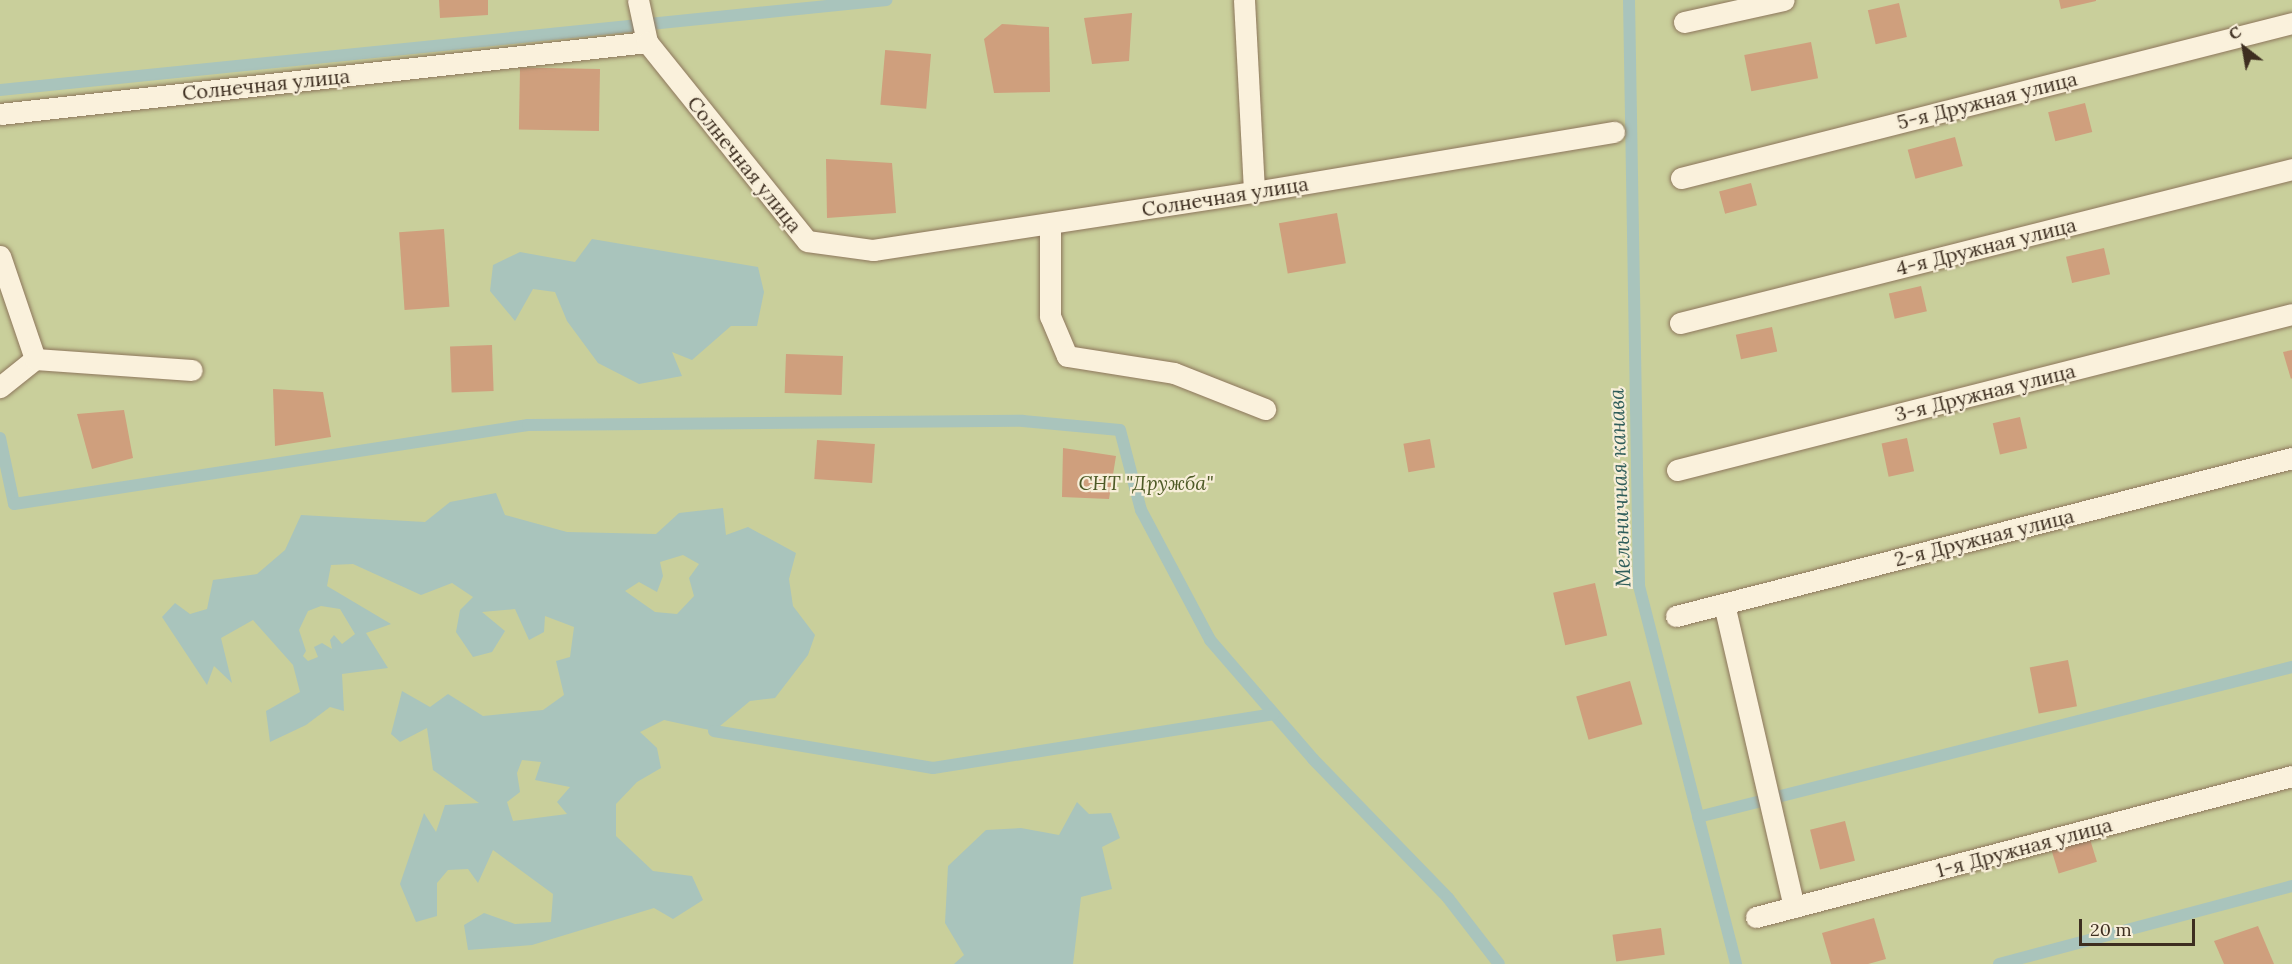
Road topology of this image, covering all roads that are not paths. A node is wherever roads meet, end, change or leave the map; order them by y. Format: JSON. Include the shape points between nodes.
{"nodes":[{"id":1,"x":638,"y":0,"type":"edge"},
{"id":2,"x":1244,"y":0,"type":"edge"},
{"id":3,"x":1784,"y":0,"type":"edge"},
{"id":4,"x":1684,"y":22,"type":"dead end"},
{"id":5,"x":2292,"y":23,"type":"edge"},
{"id":6,"x":647,"y":42,"type":"junction"},
{"id":7,"x":0,"y":114,"type":"edge"},
{"id":8,"x":1614,"y":132,"type":"dead end"},
{"id":9,"x":2292,"y":169,"type":"edge"},
{"id":10,"x":1681,"y":178,"type":"dead end"},
{"id":11,"x":1254,"y":192,"type":"junction"},
{"id":12,"x":1050,"y":224,"type":"junction"},
{"id":13,"x":0,"y":256,"type":"edge"},
{"id":14,"x":2292,"y":314,"type":"edge"},
{"id":15,"x":1680,"y":323,"type":"dead end"},
{"id":16,"x":35,"y":359,"type":"junction"},
{"id":17,"x":192,"y":370,"type":"dead end"},
{"id":18,"x":0,"y":387,"type":"edge"},
{"id":19,"x":1265,"y":409,"type":"dead end"},
{"id":20,"x":2292,"y":458,"type":"edge"},
{"id":21,"x":1677,"y":470,"type":"dead end"},
{"id":22,"x":1724,"y":604,"type":"junction"},
{"id":23,"x":1676,"y":616,"type":"dead end"},
{"id":24,"x":2292,"y":776,"type":"edge"},
{"id":25,"x":1794,"y":907,"type":"junction"},
{"id":26,"x":1756,"y":918,"type":"dead end"}],
"edges":[{"from":1,"to":6,"type":"lane"},
{"from":2,"to":11,"type":"lane"},
{"from":3,"to":4,"type":"lane"},
{"from":5,"to":10,"type":"lane","name":"5-я Дружная улица"},
{"from":6,"to":7,"type":"lane","name":"Солнечная улица"},
{"from":6,"to":12,"type":"lane","name":"Солнечная улица","via":[[807,241],[873,250]]},
{"from":8,"to":11,"type":"lane","name":"Солнечная улица"},
{"from":9,"to":15,"type":"lane","name":"4-я Дружная улица"},
{"from":11,"to":12,"type":"lane","name":"Солнечная улица"},
{"from":12,"to":19,"type":"lane","via":[[1050,316],[1067,356],[1174,373]]},
{"from":13,"to":16,"type":"lane"},
{"from":14,"to":21,"type":"lane","name":"3-я Дружная улица"},
{"from":16,"to":17,"type":"lane"},
{"from":16,"to":18,"type":"lane"},
{"from":20,"to":22,"type":"lane","name":"2-я Дружная улица"},
{"from":22,"to":23,"type":"lane","name":"2-я Дружная улица"},
{"from":22,"to":25,"type":"lane"},
{"from":24,"to":25,"type":"lane","name":"1-я Дружная улица"},
{"from":25,"to":26,"type":"lane","name":"1-я Дружная улица"}]}
